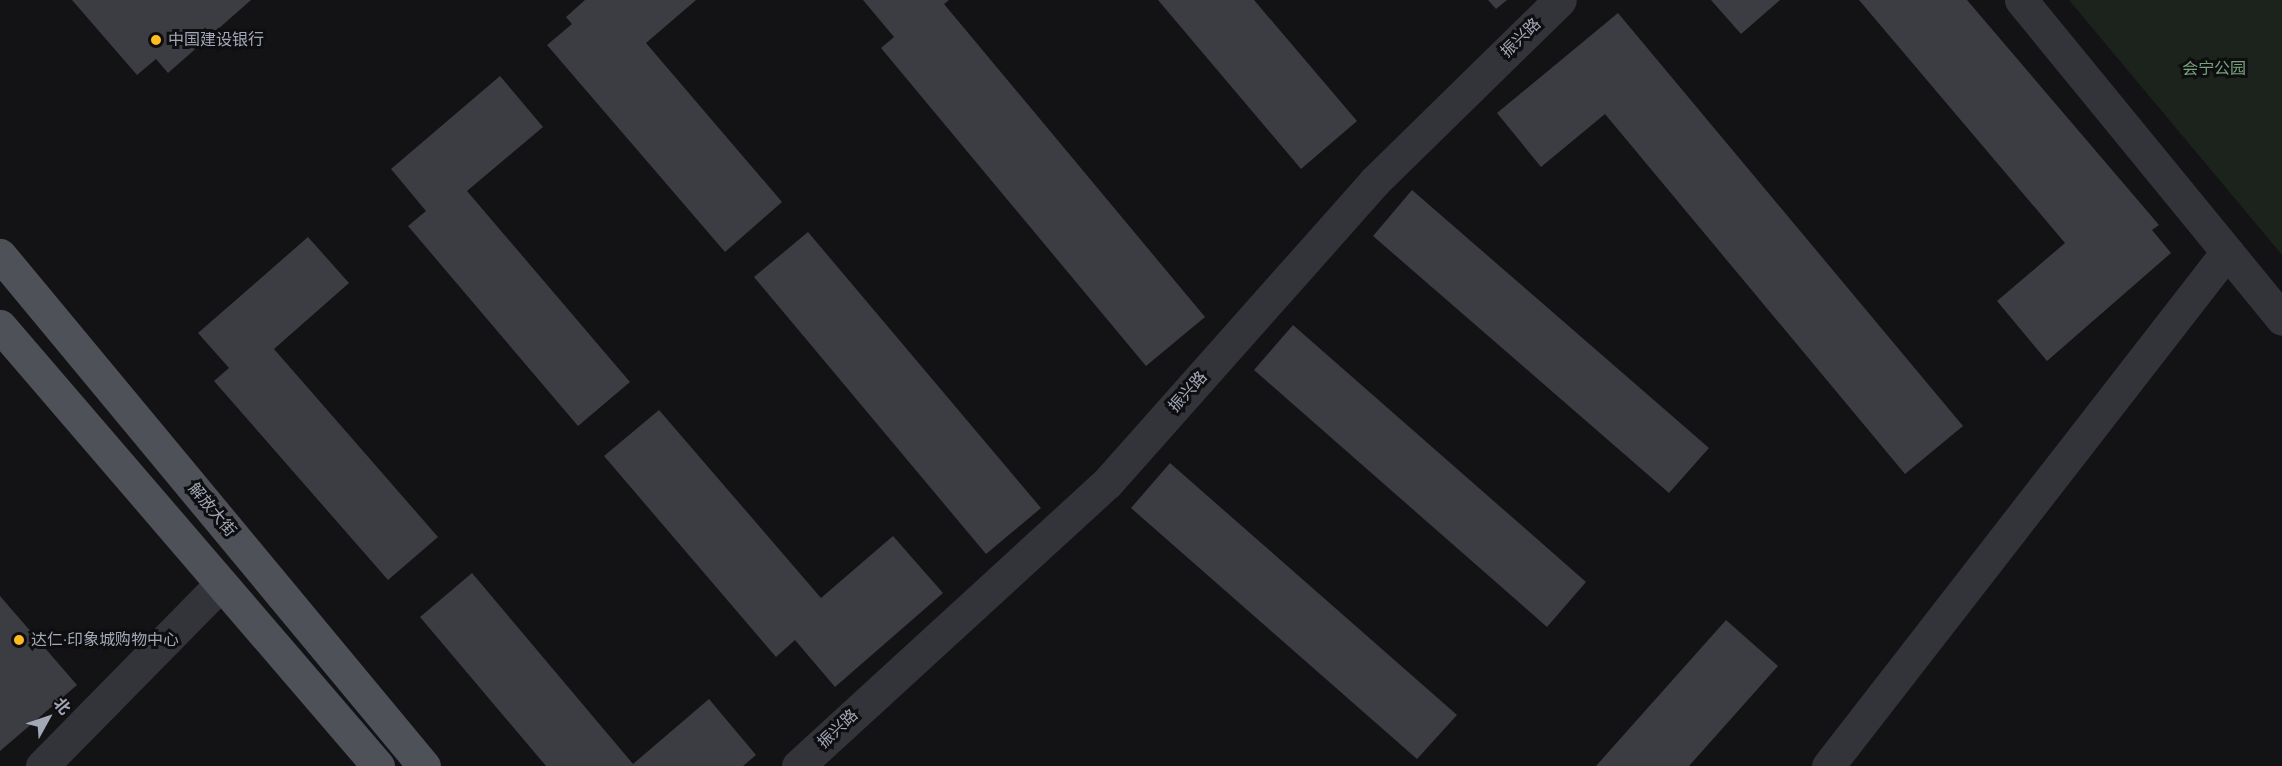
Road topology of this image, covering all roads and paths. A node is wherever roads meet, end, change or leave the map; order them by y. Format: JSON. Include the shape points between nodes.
{"nodes":[{"id":1,"x":1560,"y":0,"type":"edge"},
{"id":2,"x":2021,"y":0,"type":"edge"},
{"id":3,"x":2227,"y":252,"type":"junction"},
{"id":4,"x":0,"y":255,"type":"edge"},
{"id":5,"x":2282,"y":320,"type":"edge"},
{"id":6,"x":0,"y":326,"type":"edge"},
{"id":7,"x":221,"y":584,"type":"junction"},
{"id":8,"x":42,"y":766,"type":"edge"},
{"id":9,"x":378,"y":766,"type":"edge"},
{"id":10,"x":424,"y":766,"type":"edge"},
{"id":11,"x":798,"y":766,"type":"edge"},
{"id":12,"x":1828,"y":766,"type":"edge"}],
"edges":[{"from":1,"to":11,"type":"street","name":"振兴路","via":[[1374,182],[1107,483]]},
{"from":2,"to":3,"type":"street"},
{"from":3,"to":5,"type":"street"},
{"from":3,"to":12,"type":"street"},
{"from":4,"to":10,"type":"main road","name":"解放大街"},
{"from":6,"to":7,"type":"main road"},
{"from":7,"to":8,"type":"street"},
{"from":7,"to":9,"type":"main road"}]}
